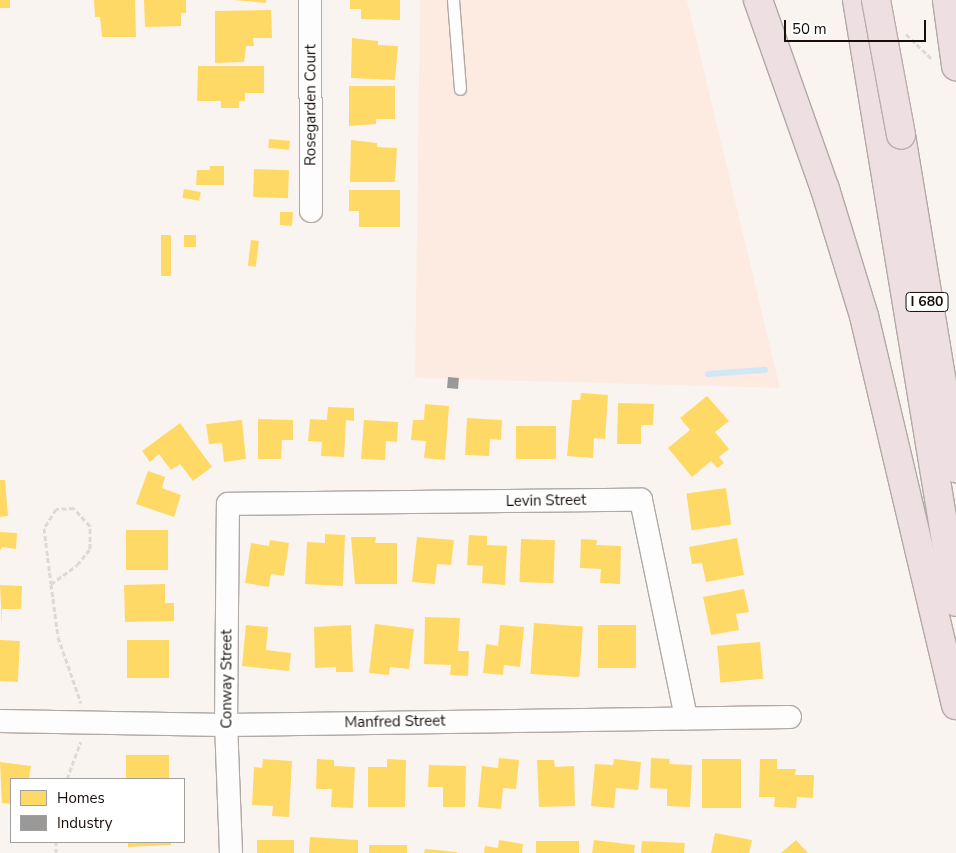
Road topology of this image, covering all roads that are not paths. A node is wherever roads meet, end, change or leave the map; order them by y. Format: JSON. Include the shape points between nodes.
{"nodes":[{"id":1,"x":310,"y":0,"type":"edge"},
{"id":2,"x":453,"y":0,"type":"edge"},
{"id":3,"x":758,"y":0,"type":"edge"},
{"id":4,"x":857,"y":0,"type":"edge"},
{"id":5,"x":876,"y":0,"type":"edge"},
{"id":6,"x":947,"y":1,"type":"edge"},
{"id":7,"x":945,"y":64,"type":"edge"},
{"id":8,"x":460,"y":89,"type":"dead end"},
{"id":9,"x":311,"y":211,"type":"dead end"},
{"id":10,"x":956,"y":469,"type":"edge"},
{"id":11,"x":228,"y":504,"type":"joint"},
{"id":12,"x":956,"y":602,"type":"edge"},
{"id":13,"x":956,"y":705,"type":"edge"},
{"id":14,"x":790,"y":717,"type":"dead end"},
{"id":15,"x":686,"y":718,"type":"junction"},
{"id":16,"x":0,"y":721,"type":"edge"},
{"id":17,"x":226,"y":725,"type":"junction"},
{"id":18,"x":231,"y":853,"type":"edge"}],
"edges":[{"from":1,"to":9,"type":"street","name":"Rosegarden Court"},
{"from":2,"to":8,"type":"lane"},
{"from":3,"to":13,"type":"highway","via":[[825,189],[864,316]]},
{"from":4,"to":12,"type":"highway","number":"I 680"},
{"from":5,"to":10,"type":"highway","number":"I 680","bridge":true},
{"from":6,"to":7,"type":"highway"},
{"from":11,"to":15,"type":"street","name":"Levin Street","via":[[641,500]]},
{"from":11,"to":17,"type":"street","name":"Conway Street"},
{"from":14,"to":15,"type":"street","name":"Manfred Street"},
{"from":15,"to":17,"type":"street","name":"Manfred Street"},
{"from":16,"to":17,"type":"street","name":"Manfred Street"},
{"from":17,"to":18,"type":"street","name":"Conway Street"}]}
